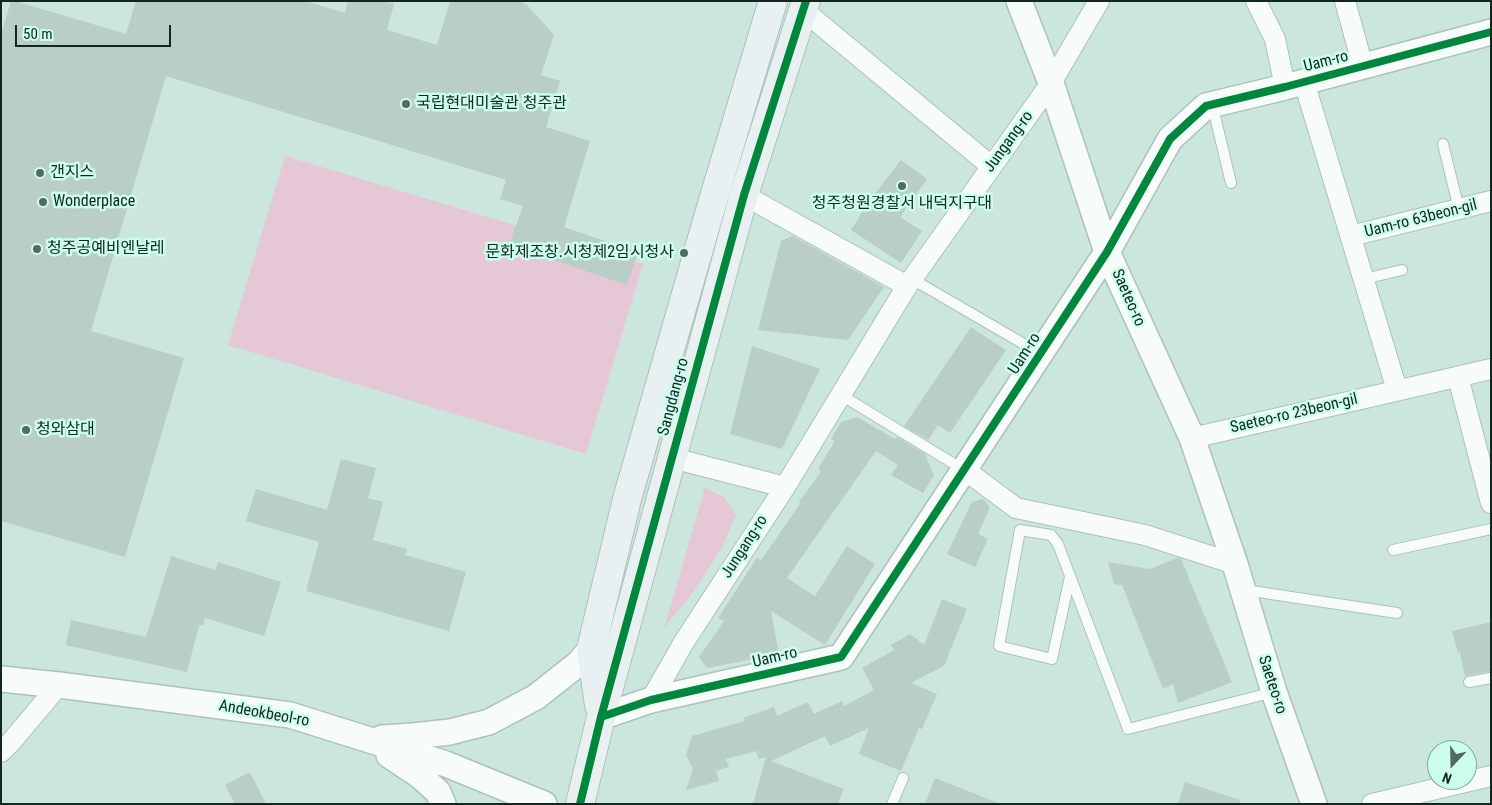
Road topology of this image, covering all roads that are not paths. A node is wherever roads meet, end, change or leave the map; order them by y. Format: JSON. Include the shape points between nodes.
{"nodes":[{"id":1,"x":773,"y":1,"type":"edge"},
{"id":2,"x":1019,"y":1,"type":"edge"},
{"id":3,"x":1099,"y":1,"type":"edge"},
{"id":4,"x":1256,"y":1,"type":"edge"},
{"id":5,"x":1345,"y":1,"type":"edge"},
{"id":6,"x":804,"y":5,"type":"edge"},
{"id":7,"x":1491,"y":32,"type":"edge"},
{"id":8,"x":1363,"y":67,"type":"junction"},
{"id":9,"x":1051,"y":83,"type":"junction"},
{"id":10,"x":1294,"y":85,"type":"junction"},
{"id":11,"x":1212,"y":104,"type":"junction"},
{"id":12,"x":1443,"y":144,"type":"dead end"},
{"id":13,"x":991,"y":166,"type":"junction"},
{"id":14,"x":1231,"y":183,"type":"dead end"},
{"id":15,"x":744,"y":195,"type":"junction"},
{"id":16,"x":1491,"y":201,"type":"edge"},
{"id":17,"x":1459,"y":209,"type":"junction"},
{"id":18,"x":1351,"y":236,"type":"junction"},
{"id":19,"x":1107,"y":252,"type":"junction"},
{"id":20,"x":1402,"y":270,"type":"dead end"},
{"id":21,"x":1364,"y":278,"type":"junction"},
{"id":22,"x":910,"y":282,"type":"junction"},
{"id":23,"x":1041,"y":354,"type":"junction"},
{"id":24,"x":1491,"y":369,"type":"edge"},
{"id":25,"x":1458,"y":377,"type":"junction"},
{"id":26,"x":1397,"y":390,"type":"junction"},
{"id":27,"x":841,"y":395,"type":"junction"},
{"id":28,"x":1192,"y":438,"type":"junction"},
{"id":29,"x":1485,"y":454,"type":"edge"},
{"id":30,"x":672,"y":458,"type":"junction"},
{"id":31,"x":965,"y":470,"type":"junction"},
{"id":32,"x":785,"y":488,"type":"junction"},
{"id":33,"x":1491,"y":503,"type":"edge"},
{"id":34,"x":1491,"y":529,"type":"edge"},
{"id":35,"x":1394,"y":550,"type":"dead end"},
{"id":36,"x":1235,"y":564,"type":"junction"},
{"id":37,"x":1070,"y":577,"type":"junction"},
{"id":38,"x":1243,"y":589,"type":"junction"},
{"id":39,"x":1397,"y":612,"type":"dead end"},
{"id":40,"x":591,"y":649,"type":"junction"},
{"id":41,"x":1491,"y":678,"type":"edge"},
{"id":42,"x":1,"y":679,"type":"edge"},
{"id":43,"x":1469,"y":682,"type":"dead end"},
{"id":44,"x":59,"y":685,"type":"junction"},
{"id":45,"x":1274,"y":692,"type":"junction"},
{"id":46,"x":651,"y":700,"type":"junction"},
{"id":47,"x":601,"y":716,"type":"junction"},
{"id":48,"x":366,"y":739,"type":"junction"},
{"id":49,"x":1,"y":752,"type":"edge"},
{"id":50,"x":1491,"y":776,"type":"edge"},
{"id":51,"x":903,"y":778,"type":"dead end"},
{"id":52,"x":443,"y":804,"type":"edge"},
{"id":53,"x":544,"y":804,"type":"edge"},
{"id":54,"x":580,"y":804,"type":"edge"},
{"id":55,"x":892,"y":804,"type":"edge"},
{"id":56,"x":1314,"y":804,"type":"edge"},
{"id":57,"x":1372,"y":804,"type":"edge"}],
"edges":[{"from":1,"to":40,"type":"main road","name":"Sangdang-ro","via":[[627,499]]},
{"from":2,"to":9,"type":"street","name":"Saeteo-ro"},
{"from":3,"to":9,"type":"street","name":"Jungang-ro"},
{"from":4,"to":10,"type":"street","via":[[1276,39]]},
{"from":5,"to":8,"type":"street"},
{"from":6,"to":13,"type":"street","name":"Sangdang-ro"},
{"from":6,"to":15,"type":"main road","name":"Sangdang-ro"},
{"from":7,"to":8,"type":"street","name":"Uam-ro"},
{"from":8,"to":10,"type":"street","name":"Uam-ro"},
{"from":9,"to":13,"type":"street","name":"Jungang-ro"},
{"from":9,"to":19,"type":"street","name":"Saeteo-ro"},
{"from":10,"to":11,"type":"street","name":"Uam-ro"},
{"from":10,"to":18,"type":"street","name":"Uam-ro"},
{"from":11,"to":14,"type":"lane"},
{"from":11,"to":19,"type":"street","name":"Uam-ro","via":[[1170,140]]},
{"from":12,"to":17,"type":"lane"},
{"from":13,"to":22,"type":"street","name":"Jungang-ro"},
{"from":15,"to":22,"type":"street"},
{"from":15,"to":30,"type":"main road","name":"Sangdang-ro"},
{"from":16,"to":17,"type":"street","name":"Uam-ro 63beon-gil"},
{"from":17,"to":18,"type":"street","name":"Uam-ro 63beon-gil"},
{"from":18,"to":21,"type":"street"},
{"from":19,"to":23,"type":"street","name":"Uam-ro"},
{"from":19,"to":28,"type":"street","name":"Saeteo-ro"},
{"from":20,"to":21,"type":"lane"},
{"from":21,"to":26,"type":"street"},
{"from":22,"to":23,"type":"lane"},
{"from":22,"to":27,"type":"street","name":"Jungang-ro"},
{"from":23,"to":31,"type":"street","name":"Uam-ro"},
{"from":24,"to":25,"type":"street","name":"Saeteo-ro 23beon-gil"},
{"from":25,"to":26,"type":"street","name":"Saeteo-ro 23beon-gil"},
{"from":25,"to":29,"type":"street"},
{"from":26,"to":28,"type":"street","name":"Saeteo-ro 23beon-gil"},
{"from":27,"to":31,"type":"lane"},
{"from":27,"to":32,"type":"street","name":"Jungang-ro"},
{"from":28,"to":36,"type":"street","name":"Saeteo-ro"},
{"from":29,"to":33,"type":"street"},
{"from":30,"to":32,"type":"street"},
{"from":30,"to":47,"type":"main road","name":"Sangdang-ro"},
{"from":31,"to":36,"type":"street","via":[[1016,508],[1145,535]]},
{"from":31,"to":46,"type":"street","name":"Uam-ro","via":[[841,657]]},
{"from":32,"to":46,"type":"street","name":"Jungang-ro","via":[[684,642]]},
{"from":34,"to":35,"type":"lane"},
{"from":36,"to":38,"type":"street","name":"Saeteo-ro"},
{"from":37,"to":37,"type":"lane","via":[[1058,544],[1051,535],[1020,530],[999,646],[1052,659]]},
{"from":37,"to":45,"type":"lane","via":[[1128,729]]},
{"from":38,"to":39,"type":"lane"},
{"from":38,"to":45,"type":"street","name":"Saeteo-ro"},
{"from":40,"to":47,"type":"main road","name":"Sangdang-ro"},
{"from":40,"to":48,"type":"street","via":[[536,697],[489,722],[450,732]]},
{"from":41,"to":43,"type":"lane"},
{"from":42,"to":44,"type":"street","name":"Andeokbeol-ro"},
{"from":44,"to":48,"type":"street","name":"Andeokbeol-ro","via":[[290,715]]},
{"from":44,"to":49,"type":"street"},
{"from":45,"to":56,"type":"street","name":"Saeteo-ro"},
{"from":46,"to":47,"type":"street","name":"Uam-ro"},
{"from":47,"to":54,"type":"main road","name":"Sangdang-ro"},
{"from":48,"to":52,"type":"street","via":[[419,775],[438,792]]},
{"from":48,"to":53,"type":"street","name":"Andeokbeol-ro","via":[[446,764]]},
{"from":50,"to":57,"type":"street"},
{"from":51,"to":55,"type":"lane"}]}
